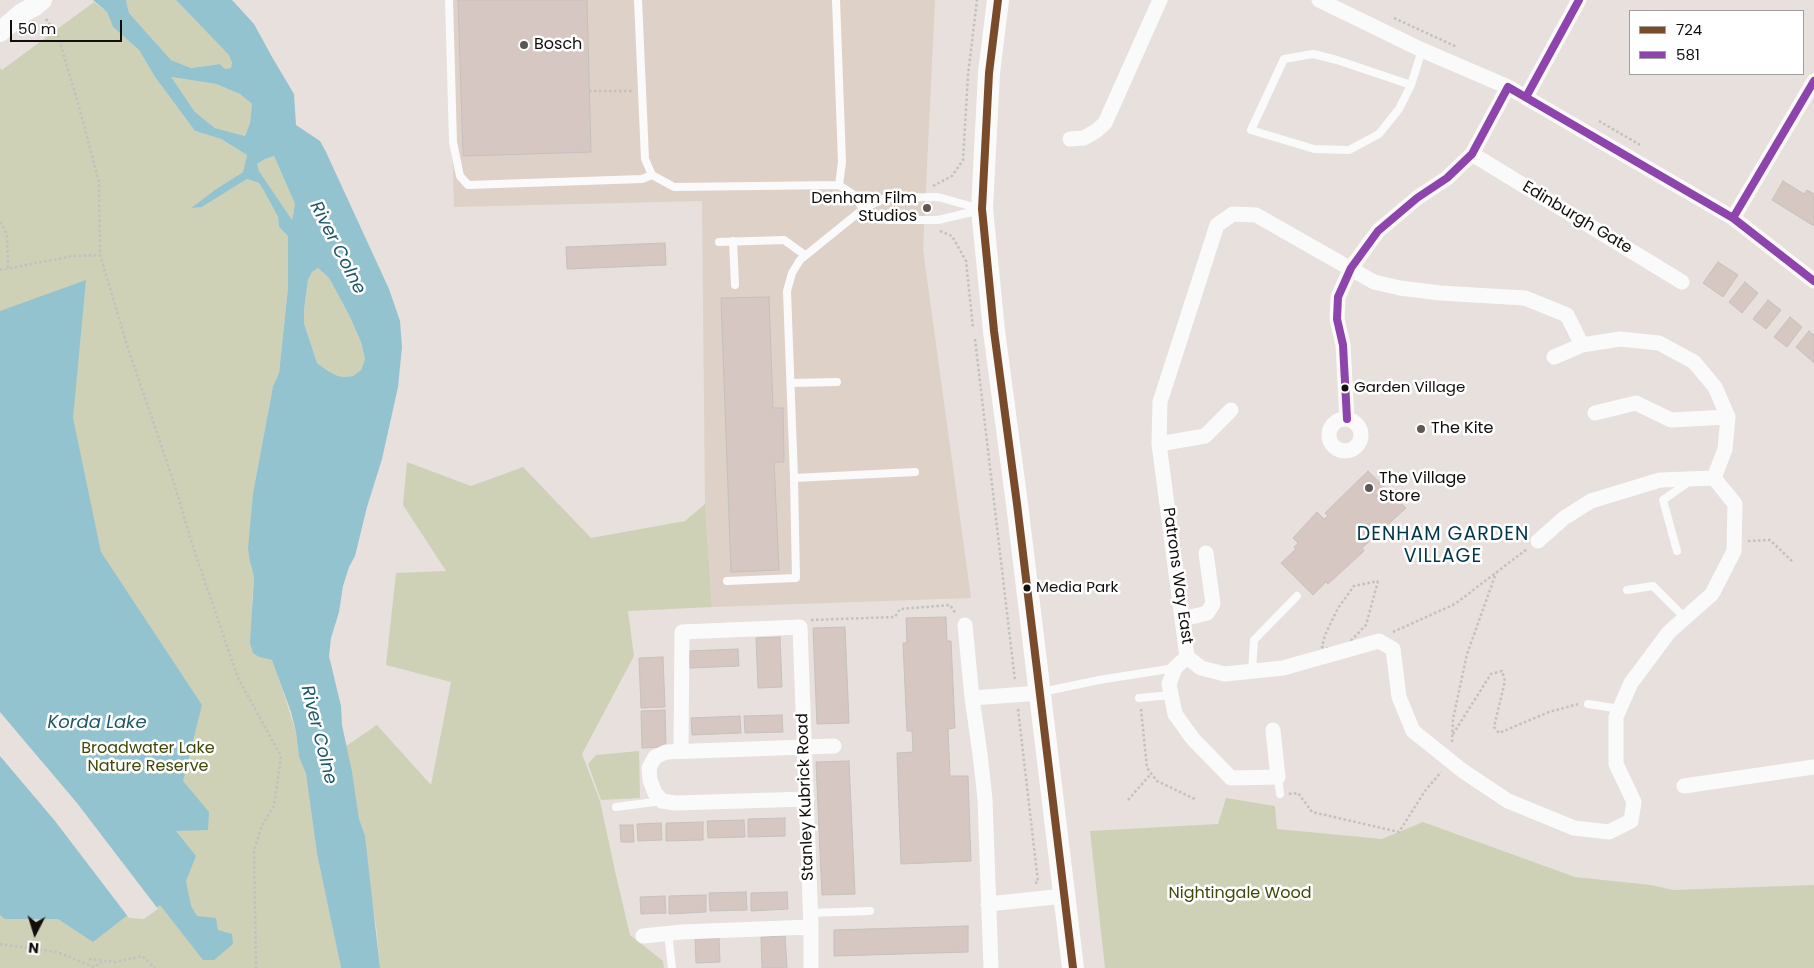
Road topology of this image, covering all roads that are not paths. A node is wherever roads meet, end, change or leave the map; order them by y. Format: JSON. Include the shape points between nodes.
{"nodes":[{"id":1,"x":449,"y":0,"type":"edge"},
{"id":2,"x":638,"y":0,"type":"edge"},
{"id":3,"x":836,"y":0,"type":"edge"},
{"id":4,"x":998,"y":0,"type":"edge"},
{"id":5,"x":1160,"y":0,"type":"edge"},
{"id":6,"x":1319,"y":0,"type":"edge"},
{"id":7,"x":1579,"y":0,"type":"edge"},
{"id":8,"x":38,"y":3,"type":"edge"},
{"id":9,"x":0,"y":32,"type":"edge"},
{"id":10,"x":1422,"y":50,"type":"junction"},
{"id":11,"x":1814,"y":82,"type":"edge"},
{"id":12,"x":1411,"y":85,"type":"junction"},
{"id":13,"x":1508,"y":87,"type":"junction"},
{"id":14,"x":1526,"y":98,"type":"junction"},
{"id":15,"x":1070,"y":139,"type":"dead end"},
{"id":16,"x":1472,"y":154,"type":"junction"},
{"id":17,"x":652,"y":175,"type":"junction"},
{"id":18,"x":839,"y":185,"type":"junction"},
{"id":19,"x":863,"y":209,"type":"junction"},
{"id":20,"x":982,"y":209,"type":"junction"},
{"id":21,"x":1733,"y":218,"type":"junction"},
{"id":22,"x":733,"y":241,"type":"junction"},
{"id":23,"x":719,"y":242,"type":"dead end"},
{"id":24,"x":805,"y":255,"type":"junction"},
{"id":25,"x":1351,"y":268,"type":"junction"},
{"id":26,"x":1814,"y":281,"type":"edge"},
{"id":27,"x":1682,"y":282,"type":"dead end"},
{"id":28,"x":735,"y":284,"type":"dead end"},
{"id":29,"x":1582,"y":345,"type":"junction"},
{"id":30,"x":1554,"y":357,"type":"dead end"},
{"id":31,"x":837,"y":382,"type":"dead end"},
{"id":32,"x":791,"y":384,"type":"junction"},
{"id":33,"x":1231,"y":410,"type":"dead end"},
{"id":34,"x":1595,"y":413,"type":"dead end"},
{"id":35,"x":1728,"y":417,"type":"junction"},
{"id":36,"x":1347,"y":419,"type":"dead end"},
{"id":37,"x":1159,"y":444,"type":"junction"},
{"id":38,"x":915,"y":472,"type":"dead end"},
{"id":39,"x":794,"y":478,"type":"junction"},
{"id":40,"x":1714,"y":478,"type":"junction"},
{"id":41,"x":1694,"y":479,"type":"junction"},
{"id":42,"x":1538,"y":541,"type":"road end"},
{"id":43,"x":1677,"y":551,"type":"dead end"},
{"id":44,"x":1206,"y":553,"type":"dead end"},
{"id":45,"x":727,"y":581,"type":"dead end"},
{"id":46,"x":1628,"y":590,"type":"dead end"},
{"id":47,"x":1297,"y":596,"type":"dead end"},
{"id":48,"x":1685,"y":618,"type":"junction"},
{"id":49,"x":1183,"y":619,"type":"junction"},
{"id":50,"x":965,"y":625,"type":"road end"},
{"id":51,"x":1188,"y":657,"type":"junction"},
{"id":52,"x":1175,"y":668,"type":"junction"},
{"id":53,"x":1252,"y":671,"type":"junction"},
{"id":54,"x":1040,"y":693,"type":"junction"},
{"id":55,"x":1171,"y":695,"type":"junction"},
{"id":56,"x":972,"y":698,"type":"junction"},
{"id":57,"x":1140,"y":698,"type":"road end"},
{"id":58,"x":1588,"y":704,"type":"road end"},
{"id":59,"x":1620,"y":709,"type":"junction"},
{"id":60,"x":1273,"y":730,"type":"dead end"},
{"id":61,"x":834,"y":746,"type":"dead end"},
{"id":62,"x":805,"y":747,"type":"junction"},
{"id":63,"x":681,"y":751,"type":"junction"},
{"id":64,"x":1814,"y":767,"type":"edge"},
{"id":65,"x":1278,"y":777,"type":"junction"},
{"id":66,"x":1684,"y":786,"type":"dead end"},
{"id":67,"x":1280,"y":794,"type":"road end"},
{"id":68,"x":807,"y":799,"type":"junction"},
{"id":69,"x":662,"y":801,"type":"junction"},
{"id":70,"x":616,"y":807,"type":"dead end"},
{"id":71,"x":1064,"y":896,"type":"junction"},
{"id":72,"x":988,"y":904,"type":"junction"},
{"id":73,"x":870,"y":911,"type":"dead end"},
{"id":74,"x":810,"y":920,"type":"junction"},
{"id":75,"x":668,"y":933,"type":"junction"},
{"id":76,"x":643,"y":936,"type":"dead end"},
{"id":77,"x":672,"y":968,"type":"edge"},
{"id":78,"x":811,"y":968,"type":"edge"},
{"id":79,"x":991,"y":968,"type":"edge"},
{"id":80,"x":1073,"y":968,"type":"edge"}],
"edges":[{"from":1,"to":17,"type":"lane","via":[[453,142],[460,176],[468,185],[642,179]]},
{"from":2,"to":17,"type":"lane","via":[[645,159]]},
{"from":3,"to":18,"type":"lane","via":[[842,162]]},
{"from":4,"to":20,"type":"main road","via":[[989,73]]},
{"from":5,"to":15,"type":"street","via":[[1105,123],[1084,138]]},
{"from":6,"to":10,"type":"street"},
{"from":7,"to":14,"type":"street"},
{"from":8,"to":9,"type":"street"},
{"from":10,"to":12,"type":"lane"},
{"from":10,"to":13,"type":"street"},
{"from":11,"to":21,"type":"street"},
{"from":12,"to":12,"type":"lane","via":[[1399,109],[1379,134],[1349,150],[1314,149],[1251,130],[1284,59],[1313,54]]},
{"from":13,"to":14,"type":"street"},
{"from":13,"to":16,"type":"street"},
{"from":14,"to":21,"type":"street"},
{"from":16,"to":25,"type":"street","via":[[1447,178],[1417,198],[1378,232]]},
{"from":16,"to":27,"type":"street","name":"Edinburgh Gate"},
{"from":17,"to":18,"type":"lane","via":[[674,187]]},
{"from":18,"to":19,"type":"lane","via":[[854,195]]},
{"from":19,"to":20,"type":"lane","via":[[887,220],[938,220]]},
{"from":19,"to":20,"type":"lane","via":[[885,198],[938,197]]},
{"from":19,"to":24,"type":"lane"},
{"from":20,"to":54,"type":"main road","via":[[994,331]]},
{"from":21,"to":26,"type":"street"},
{"from":22,"to":23,"type":"lane"},
{"from":22,"to":24,"type":"lane","via":[[784,240]]},
{"from":22,"to":28,"type":"lane"},
{"from":24,"to":32,"type":"lane","via":[[792,272],[787,291]]},
{"from":25,"to":29,"type":"street","name":"Patrons Way East","via":[[1374,282],[1400,288],[1525,298],[1567,315]]},
{"from":25,"to":36,"type":"street","via":[[1338,297],[1337,319],[1343,344]]},
{"from":25,"to":37,"type":"street","name":"Patrons Way East","via":[[1256,215],[1233,214],[1217,226],[1160,402]]},
{"from":29,"to":30,"type":"street"},
{"from":29,"to":35,"type":"street","via":[[1620,339],[1659,343],[1694,362],[1715,387]]},
{"from":31,"to":32,"type":"lane"},
{"from":32,"to":39,"type":"lane"},
{"from":33,"to":37,"type":"street","via":[[1205,436]]},
{"from":34,"to":35,"type":"street","via":[[1636,403],[1671,420]]},
{"from":35,"to":40,"type":"street","via":[[1725,450]]},
{"from":37,"to":49,"type":"street","name":"Patrons Way East"},
{"from":38,"to":39,"type":"lane"},
{"from":39,"to":45,"type":"lane","via":[[796,578]]},
{"from":40,"to":41,"type":"street"},
{"from":40,"to":48,"type":"street","via":[[1735,504],[1734,551],[1712,594]]},
{"from":41,"to":42,"type":"street","via":[[1660,480],[1591,500]]},
{"from":41,"to":43,"type":"lane","via":[[1663,500]]},
{"from":44,"to":49,"type":"street","via":[[1213,604],[1207,613]]},
{"from":46,"to":48,"type":"lane","via":[[1653,586]]},
{"from":47,"to":53,"type":"lane","via":[[1254,640]]},
{"from":48,"to":59,"type":"street","via":[[1669,632],[1631,683]]},
{"from":49,"to":51,"type":"street","name":"Patrons Way East"},
{"from":50,"to":56,"type":"street"},
{"from":51,"to":52,"type":"street"},
{"from":51,"to":53,"type":"street","name":"Patrons Way East","via":[[1201,668],[1225,674]]},
{"from":52,"to":54,"type":"lane"},
{"from":52,"to":55,"type":"street","via":[[1169,684]]},
{"from":53,"to":59,"type":"street","name":"Patrons Way East","via":[[1283,668],[1379,642],[1393,649],[1399,697],[1413,731],[1508,801],[1574,828],[1609,832],[1631,821],[1634,802],[1616,764],[1616,718]]},
{"from":54,"to":56,"type":"street"},
{"from":54,"to":71,"type":"main road"},
{"from":55,"to":57,"type":"lane"},
{"from":55,"to":65,"type":"street","via":[[1175,714],[1193,739],[1231,778]]},
{"from":56,"to":72,"type":"street","via":[[984,799]]},
{"from":58,"to":59,"type":"lane"},
{"from":60,"to":65,"type":"street"},
{"from":61,"to":62,"type":"street"},
{"from":62,"to":63,"type":"street"},
{"from":62,"to":63,"type":"street","name":"Stanley Kubrick Road","via":[[800,627],[682,632]]},
{"from":62,"to":68,"type":"street","name":"Stanley Kubrick Road"},
{"from":63,"to":69,"type":"street","via":[[655,757],[650,768],[650,780]]},
{"from":64,"to":66,"type":"street"},
{"from":65,"to":67,"type":"lane"},
{"from":68,"to":69,"type":"street"},
{"from":68,"to":74,"type":"street","name":"Stanley Kubrick Road"},
{"from":69,"to":70,"type":"lane"},
{"from":71,"to":72,"type":"street"},
{"from":71,"to":80,"type":"main road"},
{"from":72,"to":79,"type":"street"},
{"from":73,"to":74,"type":"lane"},
{"from":74,"to":75,"type":"street"},
{"from":74,"to":78,"type":"street","name":"Stanley Kubrick Road"},
{"from":75,"to":76,"type":"street"},
{"from":75,"to":77,"type":"lane"}]}
